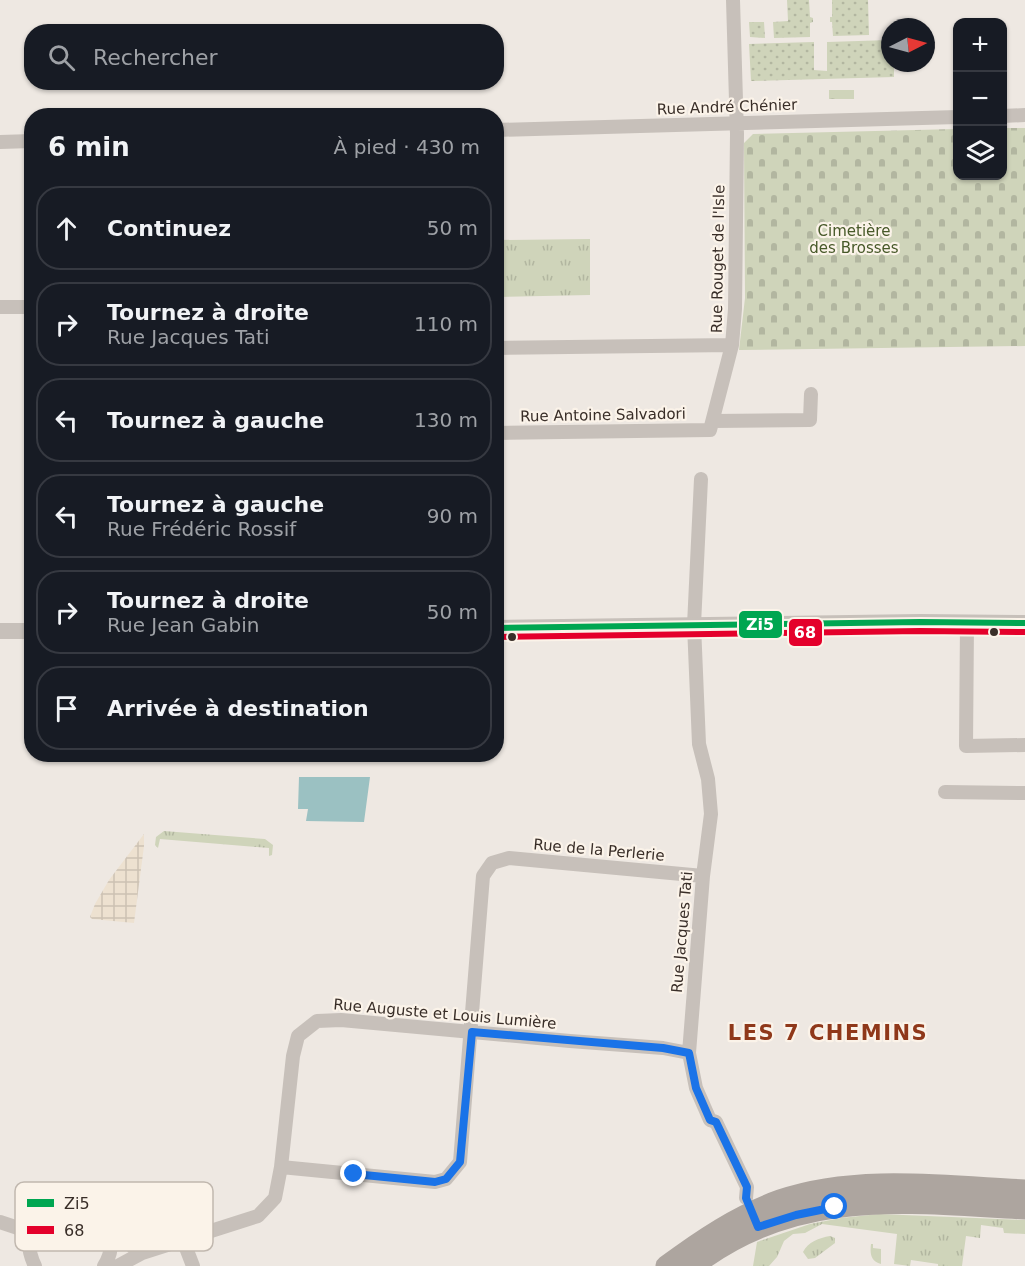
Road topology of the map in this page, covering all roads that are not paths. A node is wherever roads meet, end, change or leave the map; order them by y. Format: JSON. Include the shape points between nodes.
{"nodes":[{"id":1,"x":733,"y":0,"type":"edge"},
{"id":2,"x":1025,"y":115,"type":"edge"},
{"id":3,"x":1007,"y":116,"type":"edge"},
{"id":4,"x":953,"y":117,"type":"edge"},
{"id":5,"x":736,"y":123,"type":"junction"},
{"id":6,"x":504,"y":130,"type":"edge"},
{"id":7,"x":24,"y":141,"type":"edge"},
{"id":8,"x":0,"y":142,"type":"edge"},
{"id":9,"x":0,"y":307,"type":"edge"},
{"id":10,"x":24,"y":307,"type":"edge"},
{"id":11,"x":732,"y":345,"type":"junction"},
{"id":12,"x":504,"y":348,"type":"edge"},
{"id":13,"x":811,"y":394,"type":"dead end"},
{"id":14,"x":712,"y":425,"type":"junction"},
{"id":15,"x":504,"y":433,"type":"edge"},
{"id":16,"x":701,"y":479,"type":"dead end"},
{"id":17,"x":967,"y":623,"type":"junction"},
{"id":18,"x":1025,"y":623,"type":"edge"},
{"id":19,"x":694,"y":626,"type":"junction"},
{"id":20,"x":504,"y":628,"type":"edge"},
{"id":21,"x":0,"y":631,"type":"edge"},
{"id":22,"x":24,"y":631,"type":"edge"},
{"id":23,"x":1025,"y":745,"type":"edge"},
{"id":24,"x":945,"y":792,"type":"dead end"},
{"id":25,"x":1025,"y":794,"type":"edge"},
{"id":26,"x":703,"y":876,"type":"junction"},
{"id":27,"x":472,"y":1032,"type":"junction"},
{"id":28,"x":689,"y":1053,"type":"junction"},
{"id":29,"x":281,"y":1167,"type":"junction"},
{"id":30,"x":1025,"y":1190,"type":"edge"},
{"id":31,"x":1025,"y":1209,"type":"edge"},
{"id":32,"x":752,"y":1212,"type":"junction"},
{"id":33,"x":0,"y":1222,"type":"edge"},
{"id":34,"x":15,"y":1227,"type":"edge"},
{"id":35,"x":213,"y":1230,"type":"edge"},
{"id":36,"x":29,"y":1251,"type":"edge"},
{"id":37,"x":110,"y":1251,"type":"edge"},
{"id":38,"x":139,"y":1251,"type":"edge"},
{"id":39,"x":148,"y":1251,"type":"edge"},
{"id":40,"x":187,"y":1251,"type":"edge"},
{"id":41,"x":142,"y":1253,"type":"junction"},
{"id":42,"x":35,"y":1266,"type":"edge"},
{"id":43,"x":104,"y":1266,"type":"edge"},
{"id":44,"x":118,"y":1266,"type":"edge"},
{"id":45,"x":193,"y":1266,"type":"edge"},
{"id":46,"x":666,"y":1266,"type":"edge"},
{"id":47,"x":694,"y":1266,"type":"edge"}],
"edges":[{"from":1,"to":5,"type":"street","name":"Rue Rouget de l'Isle"},
{"from":2,"to":3,"type":"street"},
{"from":4,"to":5,"type":"street","name":"Rue André Chénier"},
{"from":5,"to":6,"type":"street","name":"Rue André Chénier"},
{"from":5,"to":11,"type":"street","name":"Rue Rouget de l'Isle"},
{"from":7,"to":8,"type":"street"},
{"from":9,"to":10,"type":"street"},
{"from":11,"to":12,"type":"street"},
{"from":11,"to":14,"type":"street","name":"Rue Rouget de l'Isle"},
{"from":13,"to":14,"type":"street","name":"Rue Antoine Salvadori","via":[[810,420]]},
{"from":14,"to":15,"type":"street","name":"Rue Antoine Salvadori"},
{"from":16,"to":19,"type":"street"},
{"from":17,"to":18,"type":"street"},
{"from":17,"to":19,"type":"street"},
{"from":17,"to":23,"type":"street","via":[[966,746]]},
{"from":19,"to":20,"type":"street"},
{"from":19,"to":26,"type":"street","name":"Rue Jacques Tati","via":[[699,744],[711,814]]},
{"from":21,"to":22,"type":"street"},
{"from":24,"to":25,"type":"street"},
{"from":26,"to":27,"type":"street","name":"Rue de la Perlerie","via":[[509,858],[492,863],[483,876]]},
{"from":26,"to":28,"type":"street","name":"Rue Jacques Tati"},
{"from":27,"to":28,"type":"street","name":"Rue Auguste et Louis Lumière"},
{"from":27,"to":29,"type":"street","name":"Rue Auguste et Louis Lumière","via":[[317,1021],[298,1036],[292,1056]]},
{"from":27,"to":29,"type":"street","via":[[460,1162],[446,1179],[435,1182]]},
{"from":28,"to":32,"type":"street","name":"Rue Jacques Tati","via":[[696,1088],[710,1120],[708,1126]]},
{"from":29,"to":35,"type":"street","name":"Rue Auguste et Louis Lumière","via":[[275,1198],[258,1216]]},
{"from":30,"to":32,"type":"main road","via":[[862,1185],[783,1199]]},
{"from":31,"to":32,"type":"main road","via":[[898,1203],[855,1204],[796,1215]]},
{"from":32,"to":46,"type":"main road"},
{"from":32,"to":47,"type":"main road"},
{"from":33,"to":34,"type":"street"},
{"from":36,"to":42,"type":"street"},
{"from":37,"to":43,"type":"street"},
{"from":38,"to":41,"type":"street"},
{"from":39,"to":41,"type":"street","name":"Rue Auguste et Louis Lumière"},
{"from":40,"to":45,"type":"street"},
{"from":41,"to":44,"type":"street","name":"Rue Auguste et Louis Lumière"}]}
